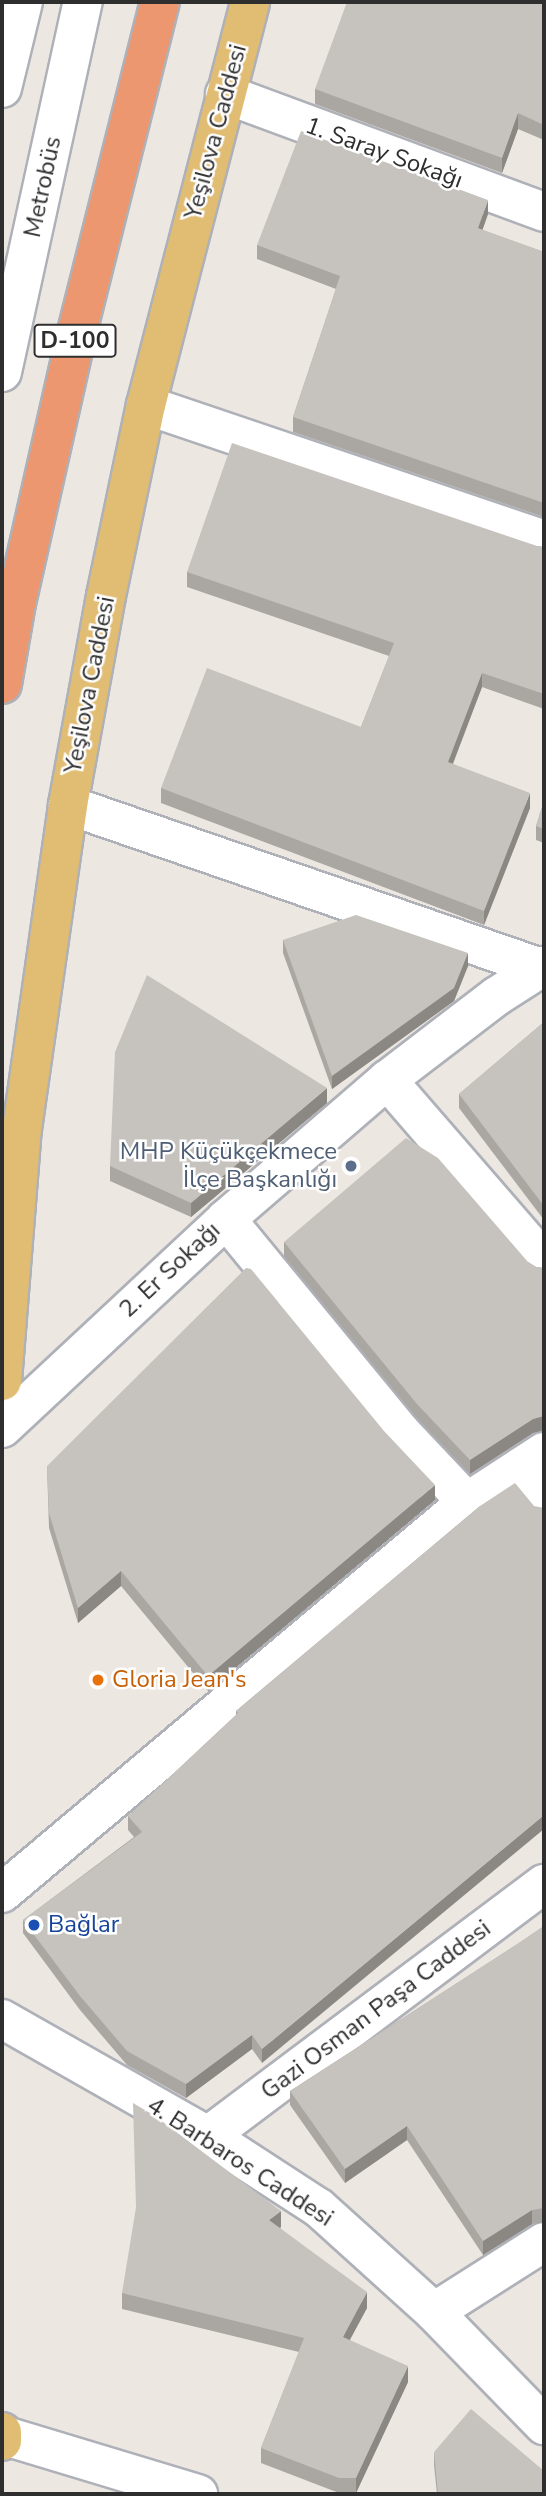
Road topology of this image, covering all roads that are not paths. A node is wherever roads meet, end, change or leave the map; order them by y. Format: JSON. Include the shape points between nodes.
{"nodes":[{"id":1,"x":23,"y":2,"type":"edge"},
{"id":2,"x":83,"y":2,"type":"edge"},
{"id":3,"x":160,"y":2,"type":"edge"},
{"id":4,"x":250,"y":2,"type":"edge"},
{"id":5,"x":2,"y":88,"type":"edge"},
{"id":6,"x":225,"y":94,"type":"junction"},
{"id":7,"x":544,"y":212,"type":"edge"},
{"id":8,"x":2,"y":372,"type":"edge"},
{"id":9,"x":146,"y":405,"type":"junction"},
{"id":10,"x":544,"y":540,"type":"edge"},
{"id":11,"x":2,"y":684,"type":"edge"},
{"id":12,"x":68,"y":805,"type":"junction"},
{"id":13,"x":543,"y":967,"type":"edge"},
{"id":14,"x":387,"y":1080,"type":"junction"},
{"id":15,"x":226,"y":1219,"type":"junction"},
{"id":16,"x":544,"y":1261,"type":"edge"},
{"id":17,"x":2,"y":1381,"type":"edge"},
{"id":18,"x":2,"y":1428,"type":"edge"},
{"id":19,"x":533,"y":1459,"type":"edge"},
{"id":20,"x":544,"y":1501,"type":"edge"},
{"id":21,"x":467,"y":1502,"type":"junction"},
{"id":22,"x":544,"y":1884,"type":"edge"},
{"id":23,"x":2,"y":1893,"type":"edge"},
{"id":24,"x":2,"y":2019,"type":"edge"},
{"id":25,"x":208,"y":2136,"type":"junction"},
{"id":26,"x":544,"y":2242,"type":"edge"},
{"id":27,"x":434,"y":2312,"type":"junction"},
{"id":28,"x":544,"y":2425,"type":"edge"},
{"id":29,"x":2,"y":2433,"type":"edge"},
{"id":30,"x":2,"y":2441,"type":"edge"},
{"id":31,"x":198,"y":2494,"type":"edge"}],
"edges":[{"from":1,"to":5,"type":"street"},
{"from":2,"to":8,"type":"street","name":"Metrobüs"},
{"from":3,"to":11,"type":"highway","number":"D-100","via":[[74,344]]},
{"from":4,"to":6,"type":"main road","name":"Yeşilova Caddesi"},
{"from":6,"to":7,"type":"street","name":"1. Saray Sokağı"},
{"from":6,"to":9,"type":"main road","name":"Yeşilova Caddesi"},
{"from":9,"to":10,"type":"street"},
{"from":9,"to":12,"type":"main road","name":"Yeşilova Caddesi"},
{"from":12,"to":13,"type":"street"},
{"from":12,"to":17,"type":"main road","name":"Yeşilova Caddesi","via":[[22,1129]]},
{"from":13,"to":14,"type":"street","name":"2. Er Sokağı","via":[[496,996]]},
{"from":14,"to":15,"type":"street","name":"2. Er Sokağı"},
{"from":14,"to":16,"type":"street"},
{"from":15,"to":18,"type":"street","name":"2. Er Sokağı"},
{"from":15,"to":21,"type":"street","via":[[401,1432]]},
{"from":19,"to":20,"type":"street"},
{"from":19,"to":21,"type":"street"},
{"from":21,"to":23,"type":"street"},
{"from":22,"to":25,"type":"street","name":"Gazi Osman Paşa Caddesi"},
{"from":24,"to":25,"type":"street","name":"4. Barbaros Caddesi"},
{"from":25,"to":27,"type":"street","name":"4. Barbaros Caddesi","via":[[319,2208]]},
{"from":26,"to":27,"type":"street"},
{"from":27,"to":28,"type":"street","name":"4. Barbaros Caddesi"},
{"from":29,"to":30,"type":"main road"},
{"from":29,"to":31,"type":"street"}]}
